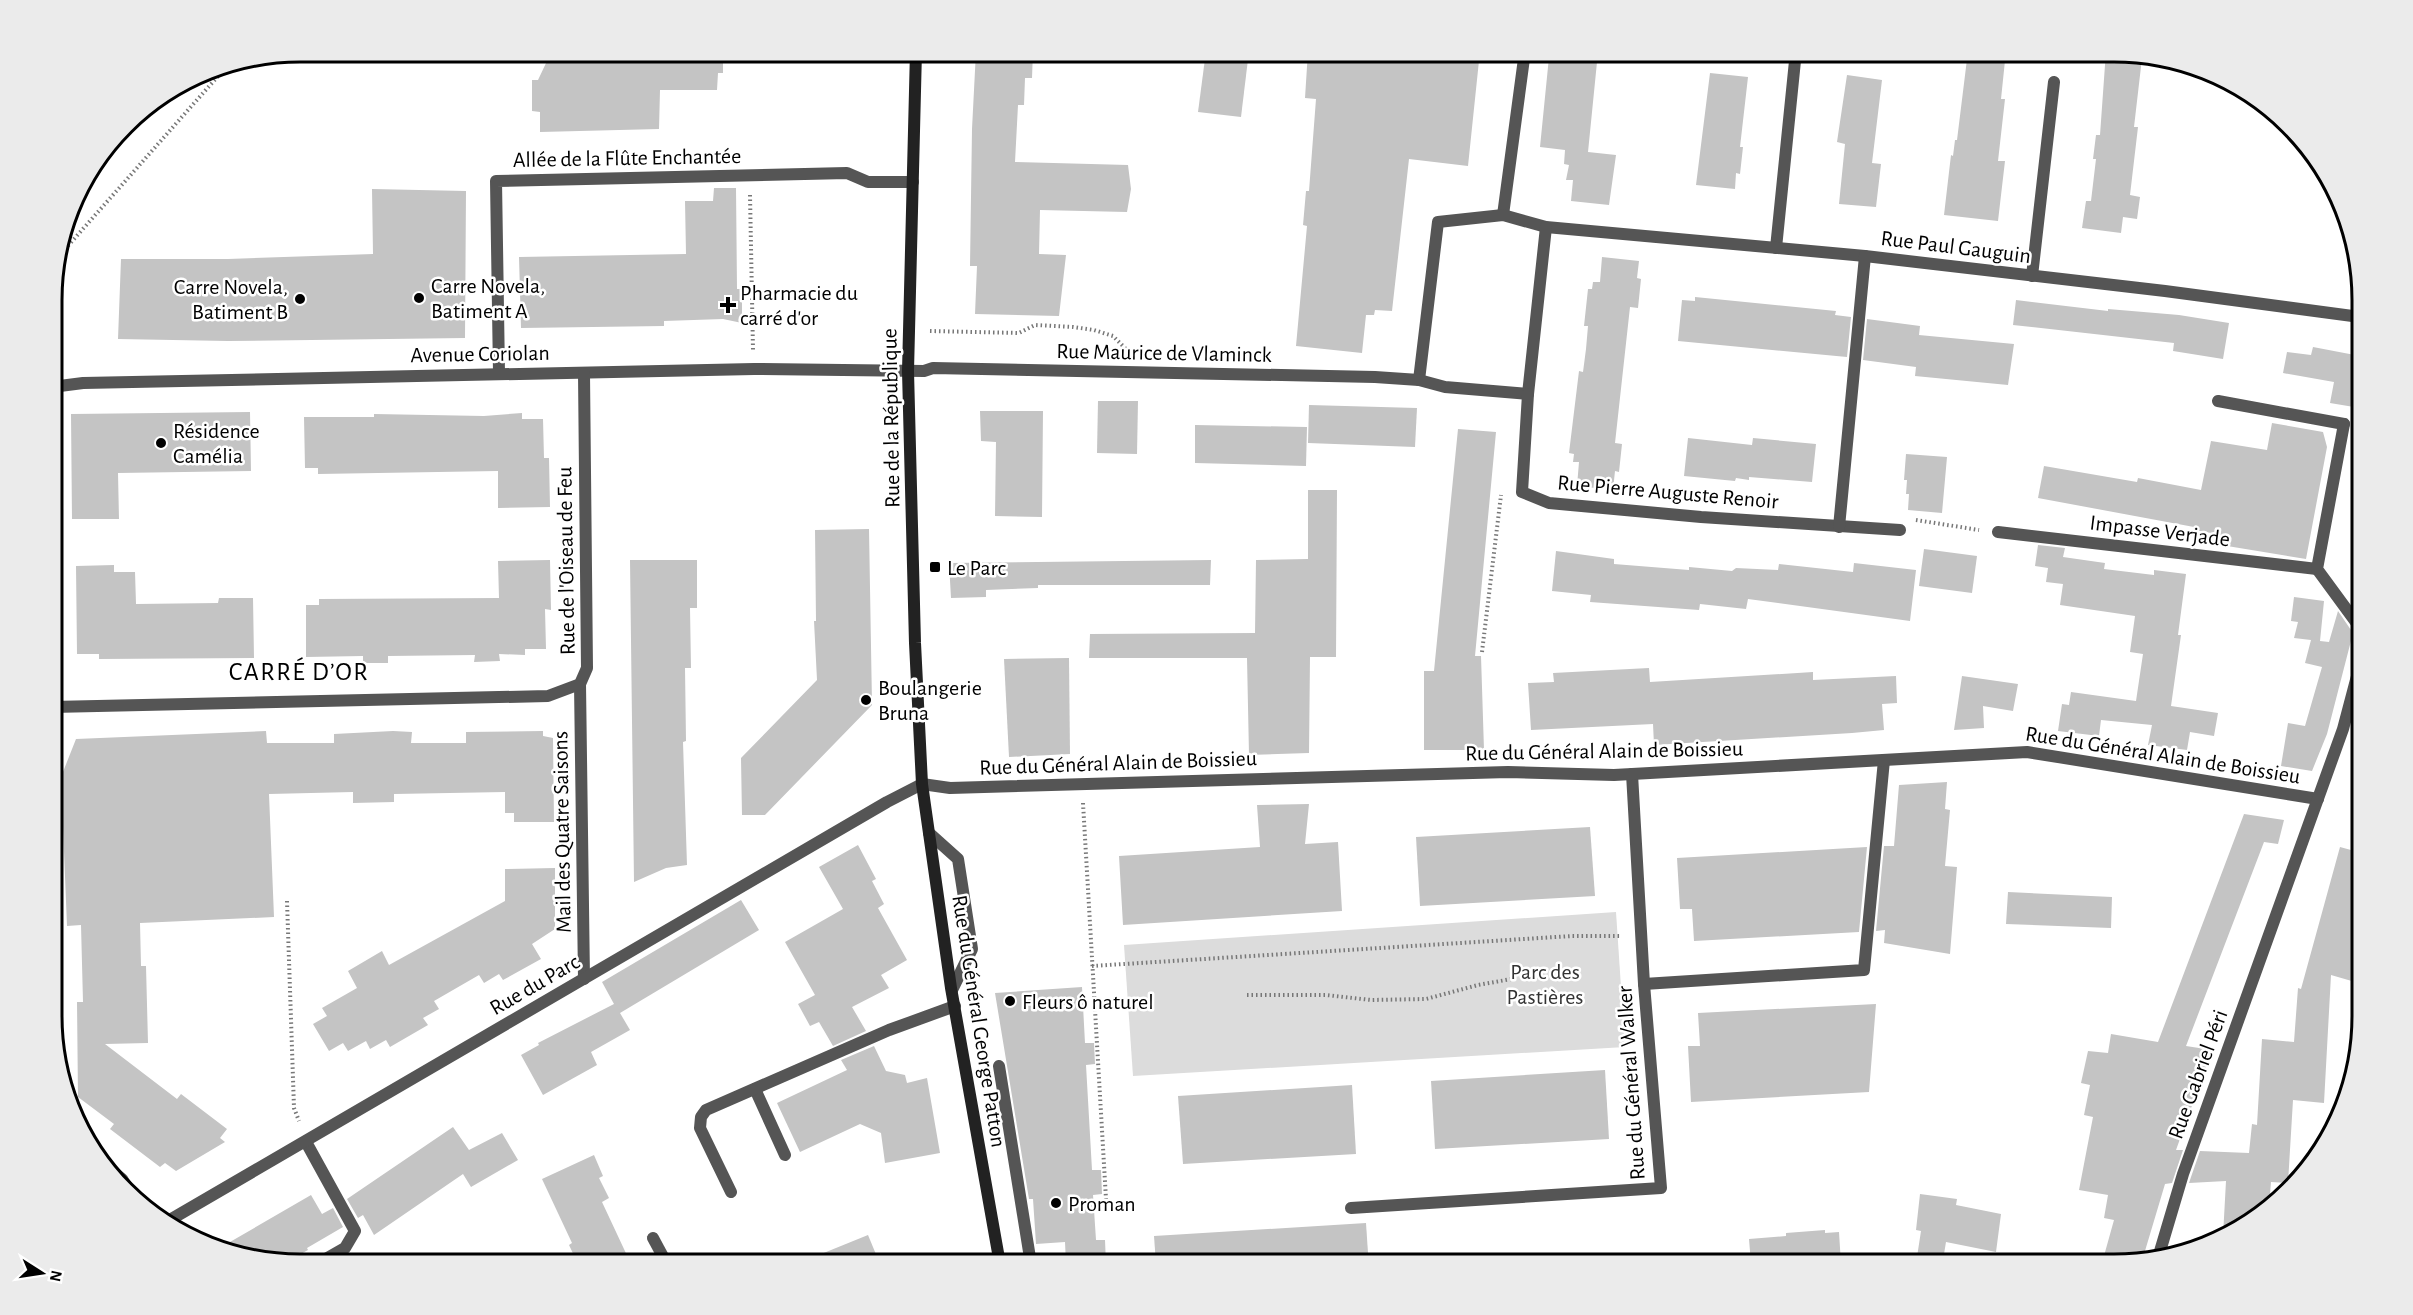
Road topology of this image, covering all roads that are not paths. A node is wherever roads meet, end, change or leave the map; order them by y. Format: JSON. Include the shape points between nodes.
{"nodes":[{"id":1,"x":916,"y":62,"type":"edge"},
{"id":2,"x":1524,"y":62,"type":"edge"},
{"id":3,"x":1795,"y":62,"type":"edge"},
{"id":4,"x":2054,"y":82,"type":"dead end"},
{"id":5,"x":913,"y":182,"type":"junction"},
{"id":6,"x":1503,"y":215,"type":"junction"},
{"id":7,"x":1546,"y":227,"type":"junction"},
{"id":8,"x":1776,"y":248,"type":"junction"},
{"id":9,"x":1864,"y":256,"type":"junction"},
{"id":10,"x":2032,"y":276,"type":"junction"},
{"id":11,"x":2352,"y":316,"type":"edge"},
{"id":12,"x":908,"y":371,"type":"junction"},
{"id":13,"x":499,"y":373,"type":"junction"},
{"id":14,"x":584,"y":374,"type":"junction"},
{"id":15,"x":1419,"y":380,"type":"junction"},
{"id":16,"x":62,"y":385,"type":"edge"},
{"id":17,"x":1528,"y":394,"type":"junction"},
{"id":18,"x":2218,"y":401,"type":"dead end"},
{"id":19,"x":1839,"y":527,"type":"junction"},
{"id":20,"x":1900,"y":530,"type":"road end"},
{"id":21,"x":1998,"y":532,"type":"road end"},
{"id":22,"x":2317,"y":569,"type":"junction"},
{"id":23,"x":2352,"y":617,"type":"edge"},
{"id":24,"x":580,"y":684,"type":"junction"},
{"id":25,"x":2352,"y":695,"type":"edge"},
{"id":26,"x":62,"y":707,"type":"edge"},
{"id":27,"x":1884,"y":760,"type":"junction"},
{"id":28,"x":1632,"y":774,"type":"junction"},
{"id":29,"x":922,"y":784,"type":"junction"},
{"id":30,"x":2318,"y":799,"type":"junction"},
{"id":31,"x":929,"y":833,"type":"junction"},
{"id":32,"x":584,"y":979,"type":"junction"},
{"id":33,"x":1644,"y":984,"type":"junction"},
{"id":34,"x":952,"y":990,"type":"junction"},
{"id":35,"x":955,"y":1006,"type":"junction"},
{"id":36,"x":999,"y":1066,"type":"dead end"},
{"id":37,"x":756,"y":1089,"type":"junction"},
{"id":38,"x":306,"y":1142,"type":"junction"},
{"id":39,"x":785,"y":1155,"type":"dead end"},
{"id":40,"x":730,"y":1192,"type":"dead end"},
{"id":41,"x":1351,"y":1208,"type":"dead end"},
{"id":42,"x":174,"y":1218,"type":"edge"},
{"id":43,"x":653,"y":1238,"type":"dead end"},
{"id":44,"x":2161,"y":1249,"type":"edge"},
{"id":45,"x":334,"y":1254,"type":"edge"},
{"id":46,"x":662,"y":1254,"type":"edge"},
{"id":47,"x":998,"y":1254,"type":"edge"},
{"id":48,"x":1029,"y":1254,"type":"edge"}],
"edges":[{"from":1,"to":5,"type":"main road","name":"Rue de la République"},
{"from":2,"to":6,"type":"street"},
{"from":3,"to":8,"type":"street"},
{"from":4,"to":10,"type":"street"},
{"from":5,"to":12,"type":"main road","name":"Rue de la République"},
{"from":5,"to":13,"type":"street","name":"Allée de la Flûte Enchantée","via":[[868,182],[847,173],[496,181]]},
{"from":6,"to":7,"type":"street","name":"Rue Paul Gauguin"},
{"from":6,"to":15,"type":"street","via":[[1438,222]]},
{"from":7,"to":8,"type":"street","name":"Rue Paul Gauguin"},
{"from":7,"to":17,"type":"street"},
{"from":8,"to":9,"type":"street","name":"Rue Paul Gauguin"},
{"from":9,"to":10,"type":"street","name":"Rue Paul Gauguin"},
{"from":9,"to":19,"type":"street"},
{"from":10,"to":11,"type":"street","name":"Rue Paul Gauguin"},
{"from":12,"to":14,"type":"street","name":"Avenue Coriolan","via":[[754,369]]},
{"from":12,"to":15,"type":"street","name":"Rue Maurice de Vlaminck","via":[[933,368]]},
{"from":12,"to":29,"type":"main road","name":"Rue de la République"},
{"from":13,"to":14,"type":"street","name":"Avenue Coriolan"},
{"from":13,"to":16,"type":"street","name":"Avenue Coriolan"},
{"from":14,"to":24,"type":"street","name":"Rue de l'Oiseau de Feu","via":[[587,668]]},
{"from":15,"to":17,"type":"street","name":"Rue Maurice de Vlaminck","via":[[1446,387]]},
{"from":17,"to":19,"type":"street","name":"Rue Pierre Auguste Renoir","via":[[1522,492],[1549,503]]},
{"from":18,"to":22,"type":"street","via":[[2344,424]]},
{"from":19,"to":20,"type":"street","name":"Rue Pierre Auguste Renoir"},
{"from":21,"to":22,"type":"street","name":"Impasse Verjade"},
{"from":22,"to":23,"type":"street"},
{"from":24,"to":26,"type":"street","name":"Rue de l'Oiseau de Feu","via":[[548,696]]},
{"from":24,"to":32,"type":"street","name":"Mail des Quatre Saisons"},
{"from":25,"to":30,"type":"street","name":"Rue Gabriel Péri"},
{"from":27,"to":28,"type":"street","name":"Rue du Général Alain de Boissieu"},
{"from":27,"to":30,"type":"street","name":"Rue du Général Alain de Boissieu","via":[[2027,752]]},
{"from":27,"to":33,"type":"street","via":[[1864,970]]},
{"from":28,"to":29,"type":"street","name":"Rue du Général Alain de Boissieu","via":[[1508,772],[950,788]]},
{"from":28,"to":33,"type":"street","name":"Rue du Général Walker"},
{"from":29,"to":31,"type":"main road","name":"Rue du Général George Patton"},
{"from":29,"to":32,"type":"street","name":"Rue du Parc"},
{"from":30,"to":44,"type":"street","name":"Rue Gabriel Péri","via":[[2183,1174]]},
{"from":31,"to":34,"type":"main road","name":"Rue du Général George Patton"},
{"from":31,"to":34,"type":"street","via":[[958,859],[972,949]]},
{"from":32,"to":38,"type":"street","name":"Rue du Parc"},
{"from":33,"to":41,"type":"street","name":"Rue du Général Walker","via":[[1661,1188]]},
{"from":34,"to":35,"type":"main road","name":"Rue du Général George Patton"},
{"from":35,"to":37,"type":"street","via":[[889,1030]]},
{"from":35,"to":47,"type":"main road","name":"Rue du Général George Patton"},
{"from":36,"to":48,"type":"street"},
{"from":37,"to":39,"type":"street"},
{"from":37,"to":40,"type":"street","via":[[706,1110],[701,1117],[700,1128]]},
{"from":38,"to":42,"type":"street","name":"Rue du Parc"},
{"from":38,"to":45,"type":"street","via":[[355,1231],[345,1248]]},
{"from":43,"to":46,"type":"street"}]}
